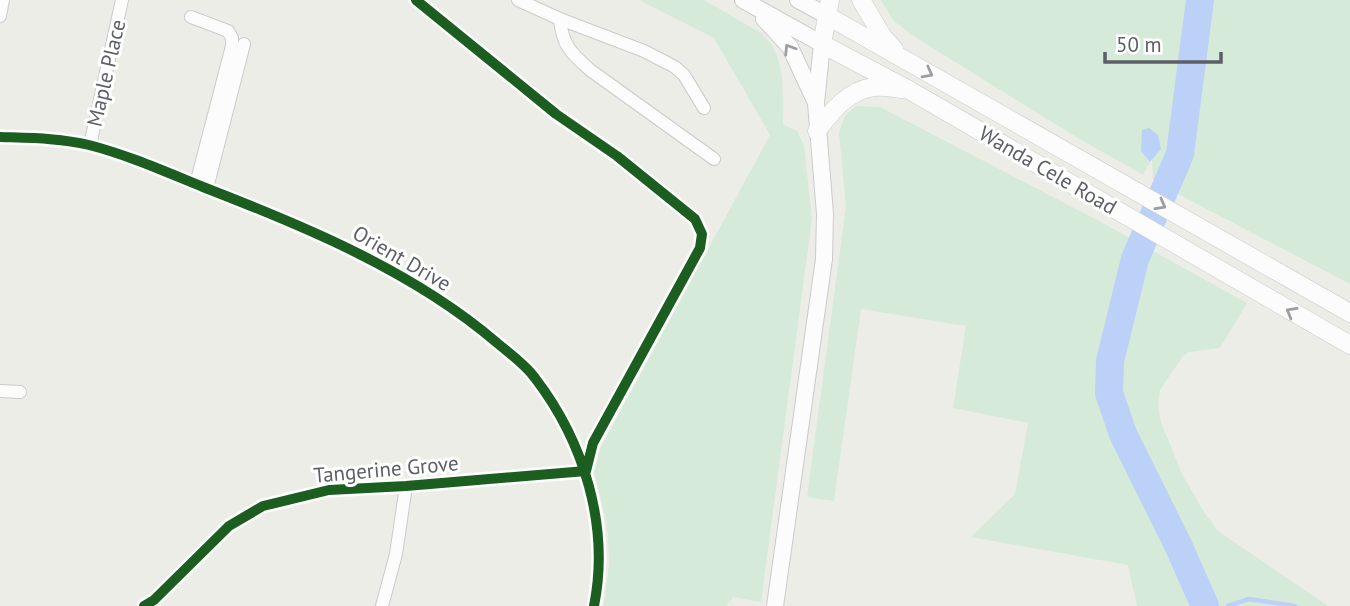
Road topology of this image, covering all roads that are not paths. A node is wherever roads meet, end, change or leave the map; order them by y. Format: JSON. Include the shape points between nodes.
{"nodes":[{"id":1,"x":3,"y":0,"type":"edge"},
{"id":2,"x":122,"y":0,"type":"edge"},
{"id":3,"x":416,"y":0,"type":"edge"},
{"id":4,"x":518,"y":0,"type":"edge"},
{"id":5,"x":798,"y":0,"type":"edge"},
{"id":6,"x":861,"y":0,"type":"edge"},
{"id":7,"x":746,"y":2,"type":"edge"},
{"id":8,"x":828,"y":8,"type":"edge"},
{"id":9,"x":0,"y":16,"type":"edge"},
{"id":10,"x":191,"y":17,"type":"dead end"},
{"id":11,"x":559,"y":19,"type":"junction"},
{"id":12,"x":244,"y":44,"type":"dead end"},
{"id":13,"x":822,"y":44,"type":"junction"},
{"id":14,"x":903,"y":59,"type":"junction"},
{"id":15,"x":909,"y":90,"type":"junction"},
{"id":16,"x":816,"y":103,"type":"junction"},
{"id":17,"x":704,"y":108,"type":"dead end"},
{"id":18,"x":817,"y":131,"type":"junction"},
{"id":19,"x":0,"y":138,"type":"edge"},
{"id":20,"x":90,"y":145,"type":"junction"},
{"id":21,"x":714,"y":159,"type":"dead end"},
{"id":22,"x":201,"y":186,"type":"junction"},
{"id":23,"x":1350,"y":313,"type":"edge"},
{"id":24,"x":1350,"y":345,"type":"edge"},
{"id":25,"x":0,"y":391,"type":"edge"},
{"id":26,"x":20,"y":392,"type":"dead end"},
{"id":27,"x":586,"y":471,"type":"junction"},
{"id":28,"x":406,"y":486,"type":"junction"},
{"id":29,"x":144,"y":606,"type":"edge"},
{"id":30,"x":382,"y":606,"type":"edge"},
{"id":31,"x":594,"y":606,"type":"edge"},
{"id":32,"x":775,"y":606,"type":"edge"}],
"edges":[{"from":1,"to":9,"type":"street"},
{"from":2,"to":20,"type":"street","name":"Maple Place"},
{"from":3,"to":27,"type":"street","via":[[556,114],[617,156],[700,227],[700,248],[593,443]]},
{"from":4,"to":11,"type":"street"},
{"from":5,"to":8,"type":"street","name":"Wanda Cele Road"},
{"from":6,"to":14,"type":"main road","via":[[883,37]]},
{"from":7,"to":13,"type":"street","name":"Wanda Cele Road"},
{"from":16,"to":7,"type":"street","one_way":true,"via":[[790,47]]},
{"from":8,"to":13,"type":"main road"},
{"from":8,"to":14,"type":"main road","name":"Wanda Cele Road"},
{"from":10,"to":22,"type":"street","via":[[228,31],[232,38]]},
{"from":11,"to":17,"type":"street","via":[[675,67]]},
{"from":11,"to":21,"type":"street","via":[[562,38],[590,70]]},
{"from":12,"to":22,"type":"street"},
{"from":13,"to":15,"type":"main road","name":"Wanda Cele Road"},
{"from":13,"to":16,"type":"street"},
{"from":14,"to":23,"type":"main road","name":"Wanda Cele Road","one_way":true},
{"from":15,"to":18,"type":"main road","via":[[873,87],[859,92],[831,112]]},
{"from":24,"to":15,"type":"main road","name":"Wanda Cele Road","one_way":true},
{"from":16,"to":18,"type":"street"},
{"from":18,"to":32,"type":"street","via":[[824,259]]},
{"from":19,"to":20,"type":"street","name":"Orient Drive"},
{"from":20,"to":22,"type":"street","name":"Orient Drive"},
{"from":22,"to":27,"type":"street","name":"Orient Drive","via":[[326,237],[462,315],[534,376],[562,419]]},
{"from":25,"to":26,"type":"street"},
{"from":27,"to":28,"type":"street","name":"Tangerine Grove"},
{"from":27,"to":31,"type":"street","name":"Orient Drive","via":[[599,545]]},
{"from":28,"to":29,"type":"street","name":"Tangerine Grove","via":[[329,490],[263,506],[229,526]]},
{"from":28,"to":30,"type":"street","via":[[396,554]]}]}
